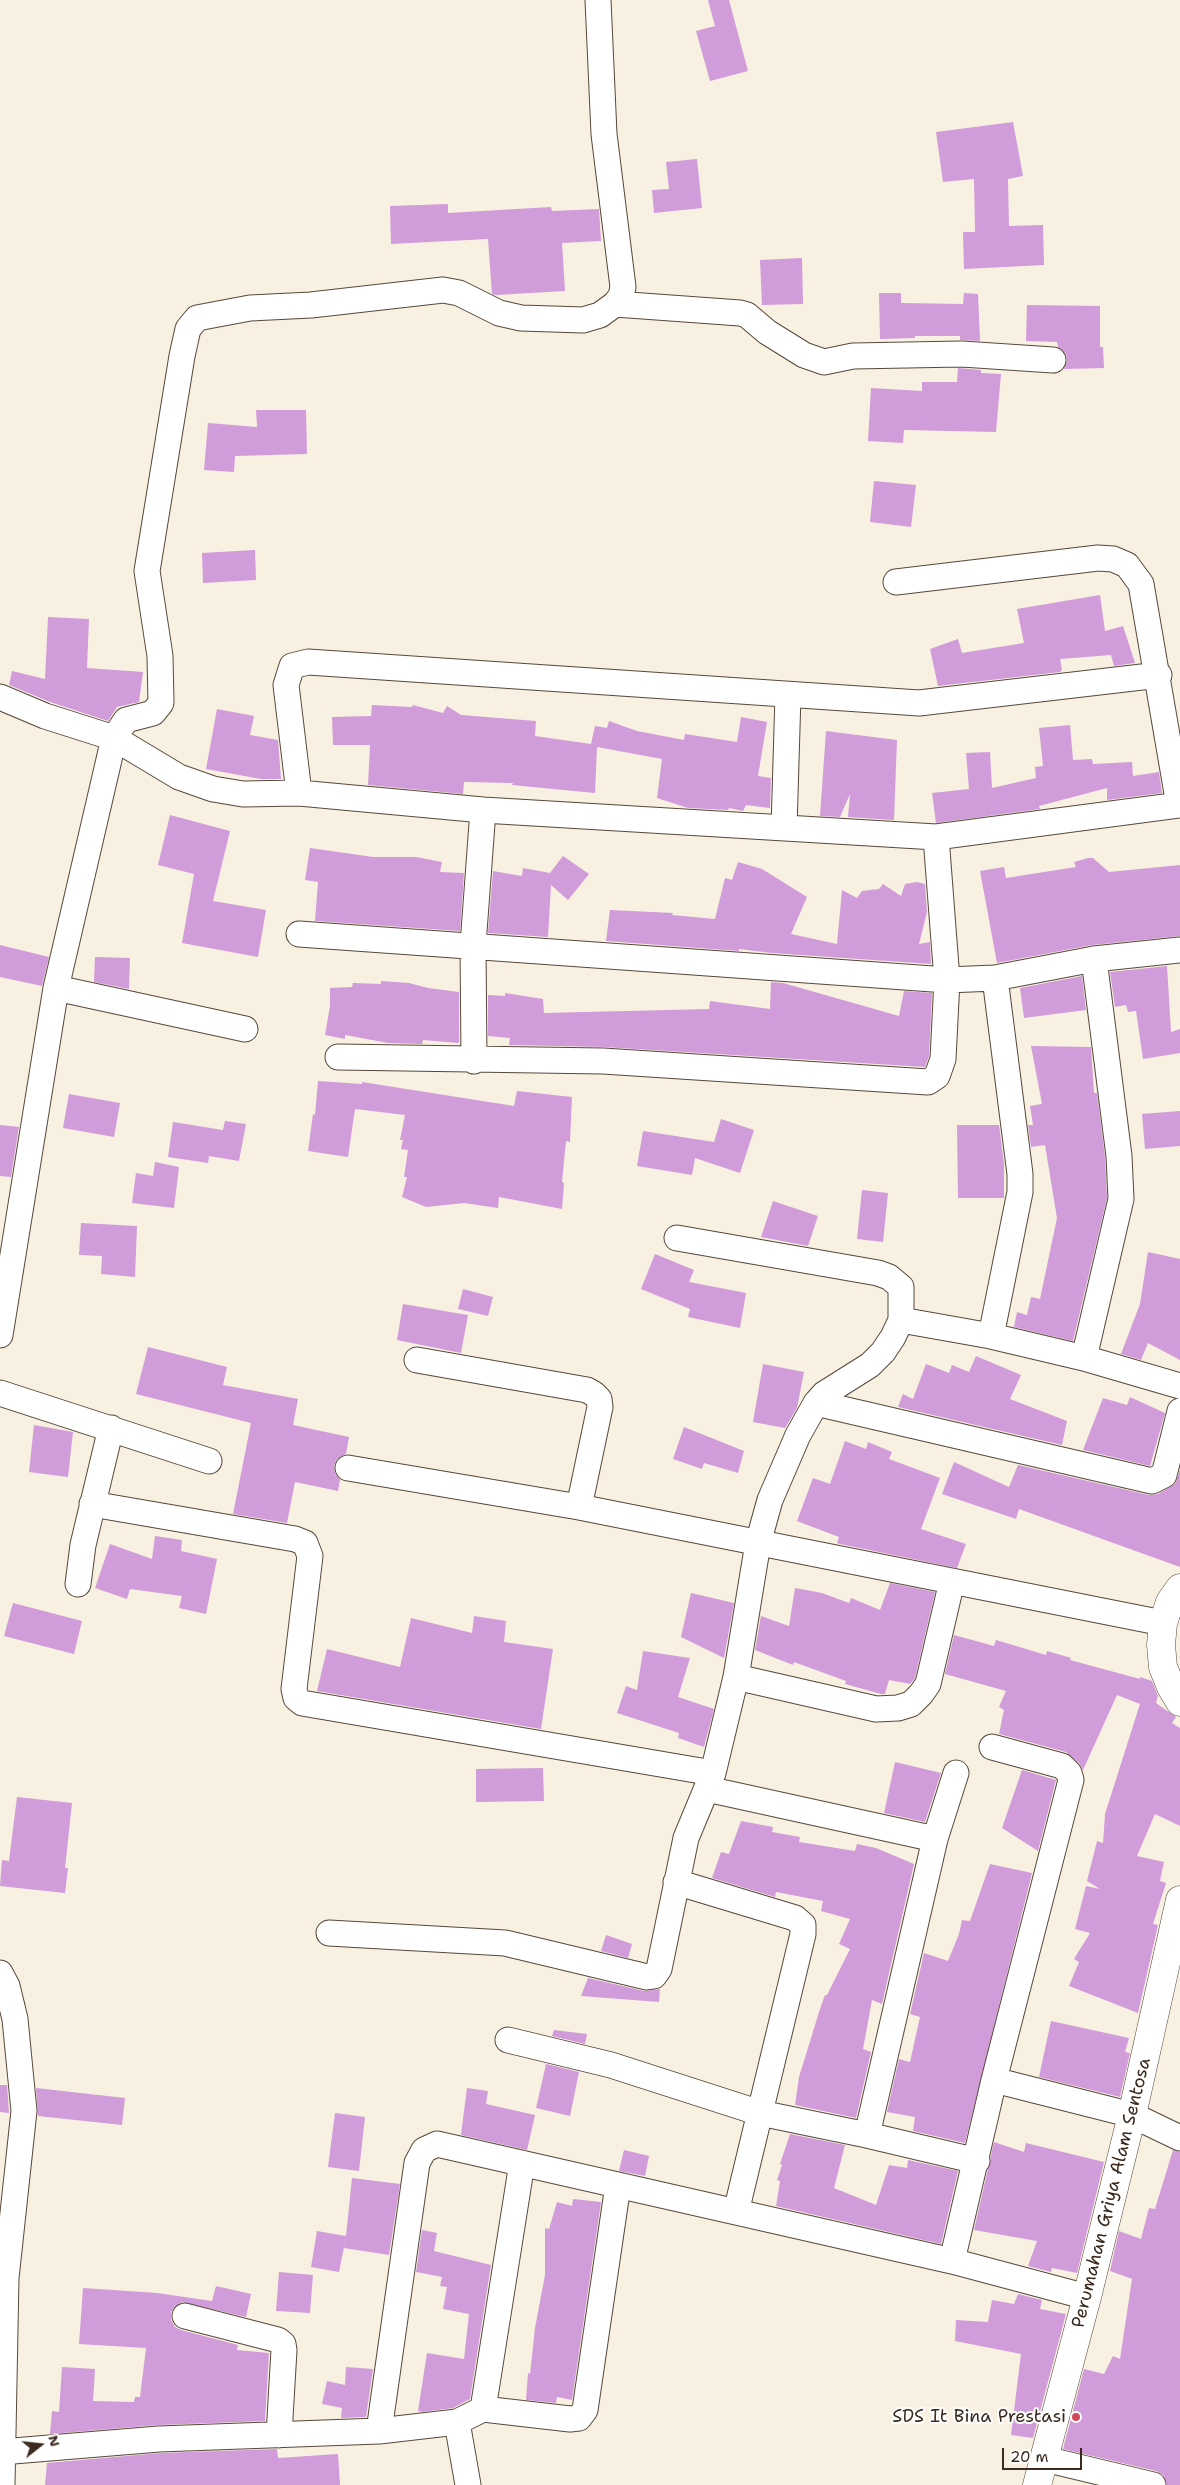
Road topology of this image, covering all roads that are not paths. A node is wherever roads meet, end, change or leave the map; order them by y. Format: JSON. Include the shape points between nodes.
{"nodes":[{"id":1,"x":598,"y":0,"type":"edge"},
{"id":2,"x":615,"y":304,"type":"junction"},
{"id":3,"x":1053,"y":360,"type":"dead end"},
{"id":4,"x":896,"y":582,"type":"dead end"},
{"id":5,"x":1159,"y":674,"type":"junction"},
{"id":6,"x":788,"y":695,"type":"junction"},
{"id":7,"x":0,"y":697,"type":"edge"},
{"id":8,"x":114,"y":738,"type":"junction"},
{"id":9,"x":300,"y":793,"type":"junction"},
{"id":10,"x":1180,"y":805,"type":"edge"},
{"id":11,"x":483,"y":810,"type":"junction"},
{"id":12,"x":784,"y":828,"type":"junction"},
{"id":13,"x":936,"y":836,"type":"junction"},
{"id":14,"x":299,"y":934,"type":"dead end"},
{"id":15,"x":473,"y":945,"type":"junction"},
{"id":16,"x":1180,"y":950,"type":"edge"},
{"id":17,"x":1094,"y":960,"type":"junction"},
{"id":18,"x":995,"y":978,"type":"junction"},
{"id":19,"x":947,"y":980,"type":"junction"},
{"id":20,"x":56,"y":988,"type":"junction"},
{"id":21,"x":245,"y":1029,"type":"dead end"},
{"id":22,"x":338,"y":1057,"type":"dead end"},
{"id":23,"x":474,"y":1061,"type":"junction"},
{"id":24,"x":677,"y":1238,"type":"dead end"},
{"id":25,"x":901,"y":1320,"type":"junction"},
{"id":26,"x":0,"y":1335,"type":"edge"},
{"id":27,"x":991,"y":1336,"type":"junction"},
{"id":28,"x":1084,"y":1358,"type":"junction"},
{"id":29,"x":417,"y":1360,"type":"dead end"},
{"id":30,"x":1180,"y":1386,"type":"edge"},
{"id":31,"x":0,"y":1393,"type":"edge"},
{"id":32,"x":816,"y":1403,"type":"junction"},
{"id":33,"x":1180,"y":1411,"type":"edge"},
{"id":34,"x":111,"y":1428,"type":"junction"},
{"id":35,"x":209,"y":1461,"type":"dead end"},
{"id":36,"x":348,"y":1468,"type":"dead end"},
{"id":37,"x":92,"y":1504,"type":"junction"},
{"id":38,"x":579,"y":1507,"type":"junction"},
{"id":39,"x":758,"y":1543,"type":"junction"},
{"id":40,"x":952,"y":1581,"type":"junction"},
{"id":41,"x":78,"y":1584,"type":"dead end"},
{"id":42,"x":1180,"y":1588,"type":"edge"},
{"id":43,"x":1163,"y":1623,"type":"junction"},
{"id":44,"x":736,"y":1677,"type":"junction"},
{"id":45,"x":1180,"y":1702,"type":"edge"},
{"id":46,"x":992,"y":1747,"type":"dead end"},
{"id":47,"x":956,"y":1773,"type":"dead end"},
{"id":48,"x":710,"y":1781,"type":"junction"},
{"id":49,"x":935,"y":1839,"type":"junction"},
{"id":50,"x":676,"y":1882,"type":"junction"},
{"id":51,"x":1180,"y":1900,"type":"edge"},
{"id":52,"x":329,"y":1933,"type":"dead end"},
{"id":53,"x":0,"y":1972,"type":"edge"},
{"id":54,"x":508,"y":2040,"type":"dead end"},
{"id":55,"x":994,"y":2080,"type":"junction"},
{"id":56,"x":760,"y":2113,"type":"junction"},
{"id":57,"x":1132,"y":2115,"type":"junction"},
{"id":58,"x":867,"y":2134,"type":"junction"},
{"id":59,"x":1180,"y":2138,"type":"edge"},
{"id":60,"x":976,"y":2161,"type":"junction"},
{"id":61,"x":522,"y":2163,"type":"junction"},
{"id":62,"x":618,"y":2186,"type":"junction"},
{"id":63,"x":736,"y":2212,"type":"junction"},
{"id":64,"x":952,"y":2261,"type":"junction"},
{"id":65,"x":1087,"y":2297,"type":"junction"},
{"id":66,"x":185,"y":2316,"type":"dead end"},
{"id":67,"x":483,"y":2409,"type":"junction"},
{"id":68,"x":457,"y":2422,"type":"junction"},
{"id":69,"x":379,"y":2431,"type":"junction"},
{"id":70,"x":279,"y":2435,"type":"junction"},
{"id":71,"x":1,"y":2452,"type":"junction"},
{"id":72,"x":1045,"y":2459,"type":"junction"},
{"id":73,"x":2,"y":2485,"type":"edge"},
{"id":74,"x":468,"y":2485,"type":"edge"},
{"id":75,"x":1037,"y":2485,"type":"edge"},
{"id":76,"x":1153,"y":2485,"type":"edge"}],
"edges":[{"from":1,"to":2,"type":"street","via":[[604,134],[623,287]]},
{"from":2,"to":3,"type":"street","via":[[740,313],[804,355],[824,362],[853,356],[962,354]]},
{"from":2,"to":8,"type":"street","via":[[583,320],[521,318],[509,317],[459,293],[443,290],[311,306],[250,308],[197,318],[188,329],[182,356],[148,562],[147,582],[160,662],[161,703],[152,713],[126,720]]},
{"from":4,"to":5,"type":"street","via":[[1080,559],[1113,560],[1127,565],[1141,584]]},
{"from":5,"to":6,"type":"street","via":[[931,703]]},
{"from":5,"to":10,"type":"street"},
{"from":6,"to":9,"type":"street","via":[[408,667],[299,663],[288,672],[286,684]]},
{"from":6,"to":12,"type":"street"},
{"from":7,"to":8,"type":"street","via":[[44,716]]},
{"from":8,"to":9,"type":"street","via":[[167,771],[213,789],[243,794]]},
{"from":8,"to":20,"type":"street"},
{"from":9,"to":11,"type":"street"},
{"from":10,"to":13,"type":"street"},
{"from":11,"to":12,"type":"street"},
{"from":11,"to":15,"type":"street"},
{"from":12,"to":13,"type":"street"},
{"from":13,"to":19,"type":"street"},
{"from":14,"to":15,"type":"street"},
{"from":15,"to":19,"type":"street"},
{"from":15,"to":23,"type":"street"},
{"from":16,"to":17,"type":"street"},
{"from":17,"to":18,"type":"street"},
{"from":17,"to":28,"type":"street","via":[[1119,1156],[1121,1199]]},
{"from":18,"to":19,"type":"street"},
{"from":18,"to":27,"type":"street","via":[[1020,1192]]},
{"from":19,"to":23,"type":"street","via":[[943,1059],[937,1076],[928,1082],[603,1061]]},
{"from":20,"to":21,"type":"street"},
{"from":20,"to":26,"type":"street"},
{"from":22,"to":23,"type":"street"},
{"from":24,"to":25,"type":"street","via":[[884,1275],[901,1288]]},
{"from":25,"to":27,"type":"street"},
{"from":25,"to":32,"type":"street","via":[[883,1352],[870,1365],[824,1394]]},
{"from":27,"to":28,"type":"street"},
{"from":28,"to":30,"type":"street"},
{"from":29,"to":38,"type":"street","via":[[587,1390],[594,1394],[600,1407]]},
{"from":31,"to":34,"type":"street"},
{"from":32,"to":33,"type":"street","via":[[1152,1481],[1164,1474]]},
{"from":32,"to":39,"type":"street","via":[[778,1481]]},
{"from":34,"to":35,"type":"street"},
{"from":34,"to":37,"type":"street"},
{"from":36,"to":38,"type":"street"},
{"from":37,"to":41,"type":"street"},
{"from":37,"to":48,"type":"street","via":[[304,1543],[310,1556],[294,1689],[296,1698],[302,1703]]},
{"from":38,"to":39,"type":"street"},
{"from":39,"to":40,"type":"street"},
{"from":39,"to":44,"type":"street"},
{"from":40,"to":43,"type":"street"},
{"from":40,"to":44,"type":"street","via":[[928,1684],[911,1704],[876,1709]]},
{"from":42,"to":43,"type":"street","via":[[1170,1602]]},
{"from":43,"to":45,"type":"street","via":[[1163,1666]]},
{"from":44,"to":48,"type":"street"},
{"from":46,"to":55,"type":"street","via":[[1062,1766],[1071,1780]]},
{"from":47,"to":49,"type":"street"},
{"from":48,"to":49,"type":"street"},
{"from":48,"to":50,"type":"street","via":[[686,1838]]},
{"from":49,"to":58,"type":"street"},
{"from":50,"to":52,"type":"street","via":[[659,1968],[651,1977],[505,1942]]},
{"from":50,"to":56,"type":"street","via":[[795,1918],[803,1925]]},
{"from":51,"to":57,"type":"street","name":"Perumahan Griya Alam Sentosa"},
{"from":53,"to":71,"type":"street","via":[[15,2019],[24,2111],[6,2278]]},
{"from":54,"to":56,"type":"street","via":[[611,2065]]},
{"from":55,"to":57,"type":"street"},
{"from":55,"to":60,"type":"street"},
{"from":56,"to":58,"type":"street"},
{"from":56,"to":63,"type":"street"},
{"from":57,"to":59,"type":"street"},
{"from":57,"to":65,"type":"street","name":"Perumahan Griya Alam Sentosa"},
{"from":58,"to":60,"type":"street"},
{"from":60,"to":64,"type":"street"},
{"from":61,"to":62,"type":"street"},
{"from":61,"to":67,"type":"street"},
{"from":61,"to":69,"type":"street","via":[[444,2144],[429,2147],[420,2156]]},
{"from":62,"to":63,"type":"street"},
{"from":62,"to":67,"type":"street","via":[[583,2414],[570,2419]]},
{"from":63,"to":64,"type":"street"},
{"from":64,"to":65,"type":"street"},
{"from":65,"to":72,"type":"street","name":"Perumahan Griya Alam Sentosa"},
{"from":66,"to":70,"type":"street","via":[[283,2344]]},
{"from":67,"to":68,"type":"street"},
{"from":68,"to":69,"type":"street"},
{"from":68,"to":74,"type":"street"},
{"from":69,"to":70,"type":"street"},
{"from":70,"to":71,"type":"street","via":[[158,2439]]},
{"from":71,"to":73,"type":"street"},
{"from":72,"to":75,"type":"street","name":"Perumahan Griya Alam Sentosa"},
{"from":72,"to":76,"type":"street"}]}
